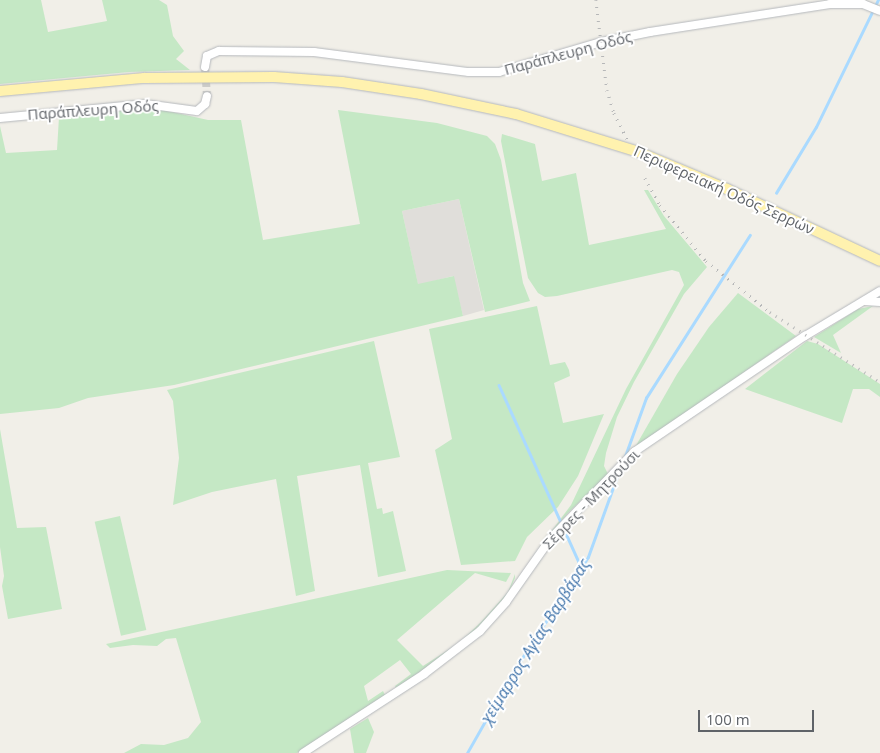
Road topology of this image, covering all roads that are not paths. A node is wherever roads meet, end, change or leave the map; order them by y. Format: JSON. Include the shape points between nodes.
{"nodes":[{"id":1,"x":880,"y":11,"type":"edge"},
{"id":2,"x":205,"y":67,"type":"dead end"},
{"id":3,"x":0,"y":91,"type":"edge"},
{"id":4,"x":207,"y":96,"type":"dead end"},
{"id":5,"x":0,"y":118,"type":"edge"},
{"id":6,"x":880,"y":261,"type":"edge"},
{"id":7,"x":880,"y":291,"type":"edge"},
{"id":8,"x":865,"y":301,"type":"junction"},
{"id":9,"x":880,"y":302,"type":"edge"},
{"id":10,"x":303,"y":753,"type":"edge"}],
"edges":[{"from":1,"to":2,"type":"street","name":"Παράπλευρη Οδός","via":[[870,6],[830,4],[631,35],[499,72],[469,72],[314,52],[219,51],[207,56]]},
{"from":3,"to":6,"type":"main road","name":"Περιφερειακή Οδός Σερρών","via":[[144,78],[274,77],[342,82],[421,94],[516,114],[630,149]]},
{"from":4,"to":5,"type":"street","name":"Παράπλευρη Οδός","via":[[198,111],[145,104]]},
{"from":7,"to":8,"type":"street","name":"Σέρρες - Μητρούσι"},
{"from":8,"to":9,"type":"street"},
{"from":8,"to":10,"type":"street","name":"Σέρρες - Μητρούσι","via":[[805,336],[634,452],[551,538],[506,602],[480,631],[424,674]]}]}
